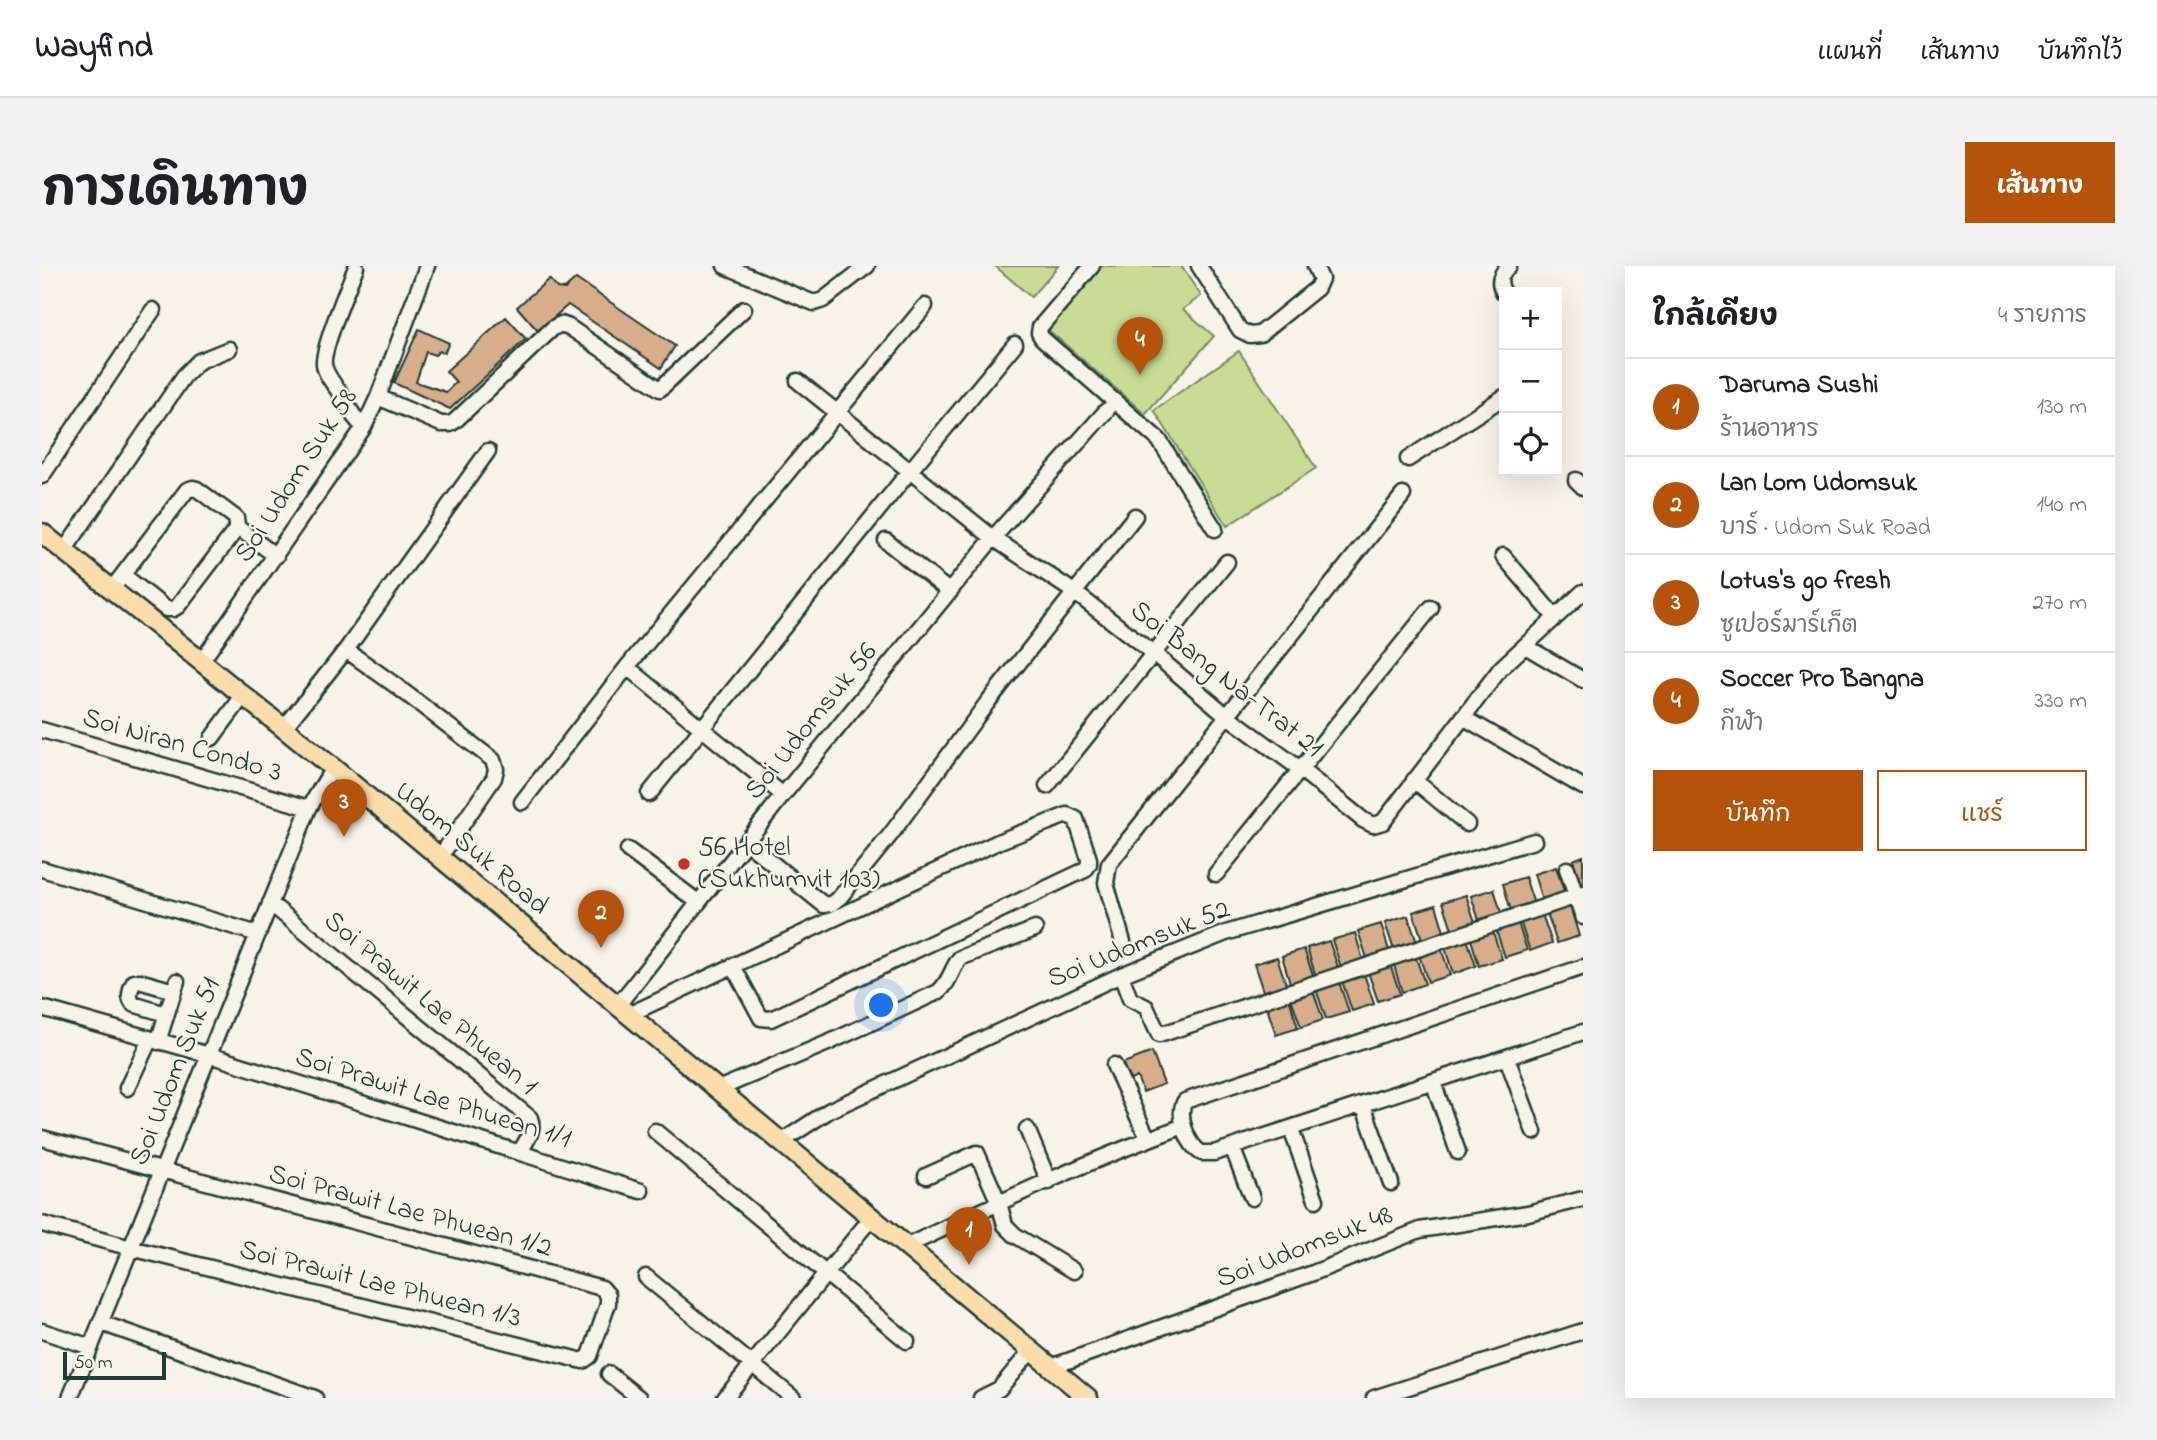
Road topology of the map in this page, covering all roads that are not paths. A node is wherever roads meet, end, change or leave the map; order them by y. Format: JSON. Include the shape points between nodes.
{"nodes":[{"id":1,"x":427,"y":266,"type":"edge"},
{"id":2,"x":725,"y":266,"type":"edge"},
{"id":3,"x":867,"y":266,"type":"edge"},
{"id":4,"x":1092,"y":266,"type":"edge"},
{"id":5,"x":1199,"y":266,"type":"edge"},
{"id":6,"x":1315,"y":266,"type":"edge"},
{"id":7,"x":1509,"y":266,"type":"edge"},
{"id":8,"x":356,"y":267,"type":"edge"},
{"id":9,"x":1500,"y":287,"type":"edge"},
{"id":10,"x":925,"y":306,"type":"dead end"},
{"id":11,"x":744,"y":309,"type":"dead end"},
{"id":12,"x":153,"y":310,"type":"dead end"},
{"id":13,"x":1015,"y":344,"type":"dead end"},
{"id":14,"x":229,"y":349,"type":"dead end"},
{"id":15,"x":798,"y":381,"type":"dead end"},
{"id":16,"x":378,"y":397,"type":"junction"},
{"id":17,"x":1499,"y":400,"type":"edge"},
{"id":18,"x":1107,"y":410,"type":"dead end"},
{"id":19,"x":836,"y":412,"type":"junction"},
{"id":20,"x":365,"y":427,"type":"junction"},
{"id":21,"x":488,"y":451,"type":"dead end"},
{"id":22,"x":1408,"y":459,"type":"dead end"},
{"id":23,"x":909,"y":472,"type":"junction"},
{"id":24,"x":42,"y":476,"type":"edge"},
{"id":25,"x":1403,"y":495,"type":"dead end"},
{"id":26,"x":1135,"y":516,"type":"dead end"},
{"id":27,"x":237,"y":527,"type":"junction"},
{"id":28,"x":1215,"y":529,"type":"dead end"},
{"id":29,"x":42,"y":533,"type":"edge"},
{"id":30,"x":993,"y":538,"type":"junction"},
{"id":31,"x":886,"y":541,"type":"dead end"},
{"id":32,"x":64,"y":551,"type":"junction"},
{"id":33,"x":276,"y":556,"type":"junction"},
{"id":34,"x":1503,"y":556,"type":"dead end"},
{"id":35,"x":1227,"y":562,"type":"dead end"},
{"id":36,"x":117,"y":582,"type":"junction"},
{"id":37,"x":950,"y":592,"type":"junction"},
{"id":38,"x":1074,"y":592,"type":"junction"},
{"id":39,"x":1583,"y":592,"type":"edge"},
{"id":40,"x":1431,"y":608,"type":"dead end"},
{"id":41,"x":1555,"y":617,"type":"junction"},
{"id":42,"x":1525,"y":646,"type":"junction"},
{"id":43,"x":345,"y":650,"type":"junction"},
{"id":44,"x":1153,"y":653,"type":"junction"},
{"id":45,"x":201,"y":662,"type":"junction"},
{"id":46,"x":627,"y":667,"type":"junction"},
{"id":47,"x":1583,"y":680,"type":"edge"},
{"id":48,"x":243,"y":696,"type":"junction"},
{"id":49,"x":1226,"y":715,"type":"junction"},
{"id":50,"x":1463,"y":717,"type":"junction"},
{"id":51,"x":284,"y":728,"type":"junction"},
{"id":52,"x":703,"y":728,"type":"junction"},
{"id":53,"x":42,"y":730,"type":"edge"},
{"id":54,"x":212,"y":738,"type":"dead end"},
{"id":55,"x":333,"y":768,"type":"junction"},
{"id":56,"x":1300,"y":769,"type":"junction"},
{"id":57,"x":1414,"y":780,"type":"junction"},
{"id":58,"x":1047,"y":786,"type":"dead end"},
{"id":59,"x":1583,"y":787,"type":"edge"},
{"id":60,"x":649,"y":794,"type":"dead end"},
{"id":61,"x":783,"y":795,"type":"junction"},
{"id":62,"x":522,"y":802,"type":"dead end"},
{"id":63,"x":309,"y":808,"type":"junction"},
{"id":64,"x":1467,"y":824,"type":"dead end"},
{"id":65,"x":1534,"y":841,"type":"dead end"},
{"id":66,"x":746,"y":842,"type":"junction"},
{"id":67,"x":628,"y":850,"type":"dead end"},
{"id":68,"x":440,"y":857,"type":"junction"},
{"id":69,"x":42,"y":869,"type":"edge"},
{"id":70,"x":1567,"y":869,"type":"dead end"},
{"id":71,"x":1216,"y":874,"type":"dead end"},
{"id":72,"x":1579,"y":895,"type":"edge"},
{"id":73,"x":698,"y":902,"type":"junction"},
{"id":74,"x":270,"y":903,"type":"junction"},
{"id":75,"x":1583,"y":917,"type":"edge"},
{"id":76,"x":1035,"y":929,"type":"dead end"},
{"id":77,"x":258,"y":933,"type":"junction"},
{"id":78,"x":1123,"y":942,"type":"dead end"},
{"id":79,"x":733,"y":967,"type":"junction"},
{"id":80,"x":1583,"y":967,"type":"edge"},
{"id":81,"x":1121,"y":975,"type":"junction"},
{"id":82,"x":42,"y":1008,"type":"edge"},
{"id":83,"x":624,"y":1010,"type":"junction"},
{"id":84,"x":166,"y":1014,"type":"junction"},
{"id":85,"x":1582,"y":1036,"type":"edge"},
{"id":86,"x":154,"y":1041,"type":"junction"},
{"id":87,"x":209,"y":1055,"type":"junction"},
{"id":88,"x":1507,"y":1058,"type":"junction"},
{"id":89,"x":1115,"y":1065,"type":"dead end"},
{"id":90,"x":1433,"y":1082,"type":"junction"},
{"id":91,"x":127,"y":1088,"type":"dead end"},
{"id":92,"x":718,"y":1089,"type":"junction"},
{"id":93,"x":1363,"y":1105,"type":"junction"},
{"id":94,"x":1184,"y":1126,"type":"junction"},
{"id":95,"x":1027,"y":1129,"type":"dead end"},
{"id":96,"x":1291,"y":1129,"type":"junction"},
{"id":97,"x":655,"y":1131,"type":"dead end"},
{"id":98,"x":1534,"y":1132,"type":"dead end"},
{"id":99,"x":42,"y":1138,"type":"edge"},
{"id":100,"x":1148,"y":1139,"type":"junction"},
{"id":101,"x":781,"y":1142,"type":"junction"},
{"id":102,"x":1232,"y":1147,"type":"junction"},
{"id":103,"x":520,"y":1152,"type":"junction"},
{"id":104,"x":1458,"y":1152,"type":"dead end"},
{"id":105,"x":162,"y":1170,"type":"junction"},
{"id":106,"x":926,"y":1176,"type":"dead end"},
{"id":107,"x":1049,"y":1182,"type":"junction"},
{"id":108,"x":1391,"y":1183,"type":"dead end"},
{"id":109,"x":641,"y":1191,"type":"dead end"},
{"id":110,"x":1252,"y":1198,"type":"dead end"},
{"id":111,"x":1583,"y":1199,"type":"edge"},
{"id":112,"x":1316,"y":1200,"type":"dead end"},
{"id":113,"x":999,"y":1203,"type":"junction"},
{"id":114,"x":872,"y":1217,"type":"junction"},
{"id":115,"x":42,"y":1224,"type":"edge"},
{"id":116,"x":907,"y":1246,"type":"junction"},
{"id":117,"x":131,"y":1248,"type":"junction"},
{"id":118,"x":1074,"y":1272,"type":"dead end"},
{"id":119,"x":826,"y":1274,"type":"junction"},
{"id":120,"x":646,"y":1277,"type":"dead end"},
{"id":121,"x":100,"y":1323,"type":"junction"},
{"id":122,"x":599,"y":1330,"type":"joint"},
{"id":123,"x":42,"y":1331,"type":"edge"},
{"id":124,"x":1583,"y":1331,"type":"edge"},
{"id":125,"x":907,"y":1341,"type":"dead end"},
{"id":126,"x":91,"y":1347,"type":"junction"},
{"id":127,"x":1031,"y":1351,"type":"junction"},
{"id":128,"x":751,"y":1366,"type":"junction"},
{"id":129,"x":1051,"y":1367,"type":"junction"},
{"id":130,"x":609,"y":1374,"type":"dead end"},
{"id":131,"x":70,"y":1398,"type":"edge"},
{"id":132,"x":315,"y":1398,"type":"edge"},
{"id":133,"x":639,"y":1398,"type":"edge"},
{"id":134,"x":724,"y":1398,"type":"edge"},
{"id":135,"x":793,"y":1398,"type":"edge"},
{"id":136,"x":981,"y":1398,"type":"edge"},
{"id":137,"x":1088,"y":1398,"type":"edge"},
{"id":138,"x":1374,"y":1398,"type":"edge"}],
"edges":[{"from":1,"to":16,"type":"street","name":"Soi Udom Suk 58"},
{"from":2,"to":3,"type":"street","via":[[814,303]]},
{"from":4,"to":28,"type":"street","via":[[1039,332],[1159,440]]},
{"from":5,"to":6,"type":"street","via":[[1240,330],[1250,335],[1260,334],[1317,288],[1321,279]]},
{"from":7,"to":9,"type":"street"},
{"from":8,"to":20,"type":"street","via":[[323,362],[354,419]]},
{"from":10,"to":19,"type":"street"},
{"from":11,"to":16,"type":"street","via":[[660,388],[561,324],[450,424]]},
{"from":12,"to":24,"type":"street"},
{"from":13,"to":23,"type":"street"},
{"from":14,"to":32,"type":"street","via":[[199,361],[184,376]]},
{"from":15,"to":19,"type":"street","name":"Soi Bang Na-Trat 21"},
{"from":16,"to":20,"type":"street","name":"Soi Udom Suk 58"},
{"from":17,"to":22,"type":"street"},
{"from":18,"to":30,"type":"street","name":"Soi Udomsuk 56"},
{"from":19,"to":23,"type":"street","name":"Soi Bang Na-Trat 21"},
{"from":19,"to":46,"type":"street"},
{"from":20,"to":33,"type":"street","name":"Soi Udom Suk 58"},
{"from":21,"to":43,"type":"street"},
{"from":23,"to":30,"type":"street","name":"Soi Bang Na-Trat 21"},
{"from":23,"to":52,"type":"street"},
{"from":25,"to":49,"type":"street"},
{"from":26,"to":38,"type":"street"},
{"from":27,"to":33,"type":"street"},
{"from":27,"to":36,"type":"street","via":[[173,610]]},
{"from":27,"to":36,"type":"street","via":[[234,516],[190,488]]},
{"from":29,"to":32,"type":"main road","name":"Udom Suk Road"},
{"from":30,"to":37,"type":"street","name":"Soi Udomsuk 56"},
{"from":30,"to":38,"type":"street","name":"Soi Bang Na-Trat 21"},
{"from":31,"to":37,"type":"street"},
{"from":32,"to":36,"type":"main road","name":"Udom Suk Road"},
{"from":33,"to":45,"type":"street","name":"Soi Udom Suk 58"},
{"from":34,"to":41,"type":"street"},
{"from":35,"to":44,"type":"street"},
{"from":36,"to":45,"type":"main road","name":"Udom Suk Road"},
{"from":37,"to":61,"type":"street","name":"Soi Udomsuk 56"},
{"from":38,"to":44,"type":"street","name":"Soi Bang Na-Trat 21"},
{"from":38,"to":66,"type":"street","via":[[891,834],[831,904],[824,905]]},
{"from":39,"to":41,"type":"street","name":"Soi Bang Na-Trat 21"},
{"from":40,"to":56,"type":"street"},
{"from":41,"to":42,"type":"street","name":"Soi Bang Na-Trat 21"},
{"from":42,"to":47,"type":"street"},
{"from":42,"to":50,"type":"street","name":"Soi Bang Na-Trat 21","via":[[1501,668]]},
{"from":43,"to":51,"type":"street"},
{"from":43,"to":68,"type":"street","via":[[493,760],[494,778]]},
{"from":44,"to":49,"type":"street","name":"Soi Bang Na-Trat 21"},
{"from":44,"to":58,"type":"street"},
{"from":45,"to":48,"type":"main road","name":"Udom Suk Road"},
{"from":46,"to":52,"type":"street"},
{"from":46,"to":62,"type":"street"},
{"from":48,"to":51,"type":"main road","name":"Udom Suk Road"},
{"from":48,"to":54,"type":"street"},
{"from":49,"to":56,"type":"street","name":"Soi Bang Na-Trat 21"},
{"from":49,"to":78,"type":"street","via":[[1109,864],[1106,883]]},
{"from":50,"to":57,"type":"street","name":"Soi Bang Na-Trat 21"},
{"from":50,"to":59,"type":"street"},
{"from":51,"to":55,"type":"main road","name":"Udom Suk Road"},
{"from":52,"to":60,"type":"street"},
{"from":52,"to":61,"type":"street"},
{"from":53,"to":63,"type":"street","name":"Soi Niran Condo 3"},
{"from":55,"to":63,"type":"street","name":"Soi Udom Suk 51"},
{"from":55,"to":68,"type":"main road","name":"Udom Suk Road"},
{"from":56,"to":57,"type":"street","name":"Soi Bang Na-Trat 21","via":[[1373,825],[1383,822]]},
{"from":56,"to":71,"type":"street"},
{"from":57,"to":64,"type":"street"},
{"from":61,"to":66,"type":"street","name":"Soi Udomsuk 56"},
{"from":63,"to":74,"type":"street","name":"Soi Udom Suk 51"},
{"from":65,"to":81,"type":"street","name":"Soi Udomsuk 52","via":[[1226,933]]},
{"from":66,"to":73,"type":"street","name":"Soi Udomsuk 56"},
{"from":67,"to":73,"type":"street"},
{"from":68,"to":83,"type":"main road","name":"Udom Suk Road"},
{"from":69,"to":77,"type":"street"},
{"from":70,"to":72,"type":"street"},
{"from":72,"to":75,"type":"street"},
{"from":72,"to":81,"type":"street","via":[[1159,1035],[1146,1007],[1130,999]]},
{"from":73,"to":83,"type":"street","name":"Soi Udomsuk 56"},
{"from":74,"to":77,"type":"street","name":"Soi Udom Suk 51"},
{"from":74,"to":103,"type":"street","name":"Soi Prawit Lae Phuean 1","via":[[530,1118],[531,1132]]},
{"from":76,"to":92,"type":"street","via":[[961,958],[938,992]]},
{"from":77,"to":87,"type":"street","name":"Soi Udom Suk 51"},
{"from":79,"to":79,"type":"street","via":[[1000,841],[1067,815],[1076,819],[1089,864],[1084,870],[771,1019],[761,1018]]},
{"from":79,"to":83,"type":"street"},
{"from":80,"to":94,"type":"street","via":[[1185,1101],[1181,1107]]},
{"from":81,"to":101,"type":"street","name":"Soi Udomsuk 52","via":[[830,1110]]},
{"from":82,"to":86,"type":"street","name":"Soi Prawit Lae Phuean 1/1"},
{"from":83,"to":92,"type":"main road","name":"Udom Suk Road"},
{"from":84,"to":84,"type":"street","via":[[175,986],[134,982],[133,1004]]},
{"from":84,"to":86,"type":"street"},
{"from":85,"to":88,"type":"street"},
{"from":86,"to":87,"type":"street","name":"Soi Prawit Lae Phuean 1/1"},
{"from":86,"to":91,"type":"street"},
{"from":87,"to":103,"type":"street","name":"Soi Prawit Lae Phuean 1/1"},
{"from":87,"to":105,"type":"street","name":"Soi Udom Suk 51"},
{"from":88,"to":90,"type":"street"},
{"from":88,"to":98,"type":"street"},
{"from":89,"to":100,"type":"street"},
{"from":90,"to":93,"type":"street"},
{"from":90,"to":104,"type":"street"},
{"from":92,"to":101,"type":"main road","name":"Udom Suk Road"},
{"from":93,"to":96,"type":"street"},
{"from":93,"to":108,"type":"street"},
{"from":94,"to":100,"type":"street"},
{"from":94,"to":102,"type":"street","via":[[1203,1153]]},
{"from":95,"to":107,"type":"street"},
{"from":96,"to":102,"type":"street"},
{"from":96,"to":112,"type":"street"},
{"from":97,"to":119,"type":"street"},
{"from":99,"to":105,"type":"street"},
{"from":100,"to":107,"type":"street"},
{"from":101,"to":114,"type":"main road","name":"Udom Suk Road"},
{"from":102,"to":110,"type":"street"},
{"from":103,"to":109,"type":"street","name":"Soi Prawit Lae Phuean 1/1"},
{"from":105,"to":117,"type":"street","name":"Soi Udom Suk 51"},
{"from":105,"to":122,"type":"street","name":"Soi Prawit Lae Phuean 1/2","via":[[602,1288],[608,1304]]},
{"from":106,"to":113,"type":"street","via":[[977,1153]]},
{"from":107,"to":113,"type":"street"},
{"from":111,"to":129,"type":"street","name":"Soi Udomsuk 48","via":[[1420,1230]]},
{"from":113,"to":116,"type":"street"},
{"from":113,"to":118,"type":"street","via":[[1005,1225],[1015,1235]]},
{"from":114,"to":116,"type":"main road","name":"Udom Suk Road"},
{"from":114,"to":119,"type":"street"},
{"from":115,"to":117,"type":"street"},
{"from":116,"to":127,"type":"main road","name":"Udom Suk Road"},
{"from":117,"to":121,"type":"street","name":"Soi Udom Suk 51"},
{"from":117,"to":122,"type":"street","name":"Soi Prawit Lae Phuean 1/3","via":[[583,1361],[590,1356]]},
{"from":119,"to":125,"type":"street"},
{"from":119,"to":128,"type":"street"},
{"from":120,"to":128,"type":"street"},
{"from":121,"to":126,"type":"street","name":"Soi Udom Suk 51"},
{"from":121,"to":132,"type":"street"},
{"from":123,"to":126,"type":"street"},
{"from":124,"to":138,"type":"street"},
{"from":126,"to":131,"type":"street","name":"Soi Udom Suk 51"},
{"from":127,"to":129,"type":"main road","name":"Udom Suk Road"},
{"from":127,"to":136,"type":"street","via":[[999,1389]]},
{"from":128,"to":134,"type":"street"},
{"from":128,"to":135,"type":"street"},
{"from":129,"to":137,"type":"main road","name":"Udom Suk Road"},
{"from":130,"to":133,"type":"street"}]}
